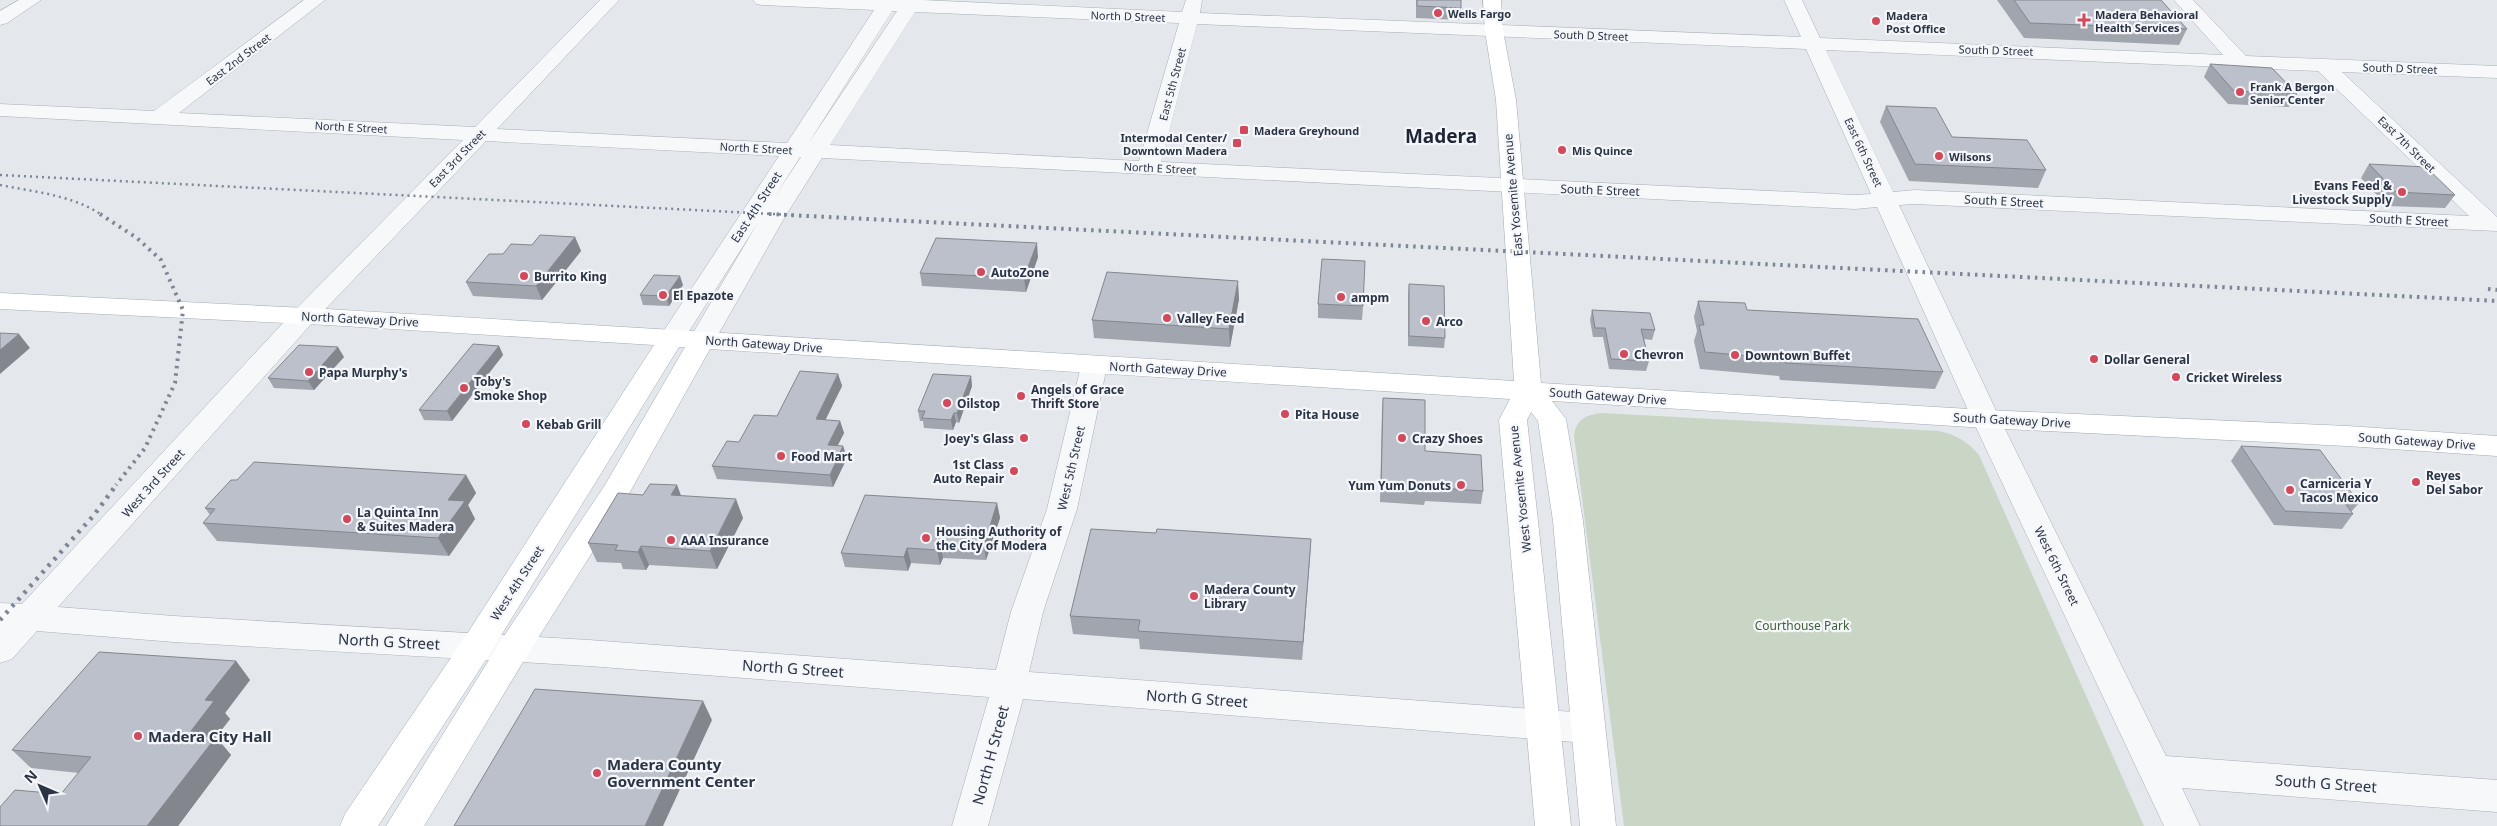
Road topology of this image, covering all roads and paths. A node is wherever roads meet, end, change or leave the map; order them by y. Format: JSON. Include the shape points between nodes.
{"nodes":[{"id":1,"x":32,"y":0,"type":"edge"},
{"id":2,"x":316,"y":0,"type":"edge"},
{"id":3,"x":610,"y":0,"type":"edge"},
{"id":4,"x":762,"y":0,"type":"edge"},
{"id":5,"x":1492,"y":0,"type":"edge"},
{"id":6,"x":1793,"y":0,"type":"edge"},
{"id":7,"x":2183,"y":0,"type":"edge"},
{"id":8,"x":900,"y":3,"type":"edge"},
{"id":9,"x":1192,"y":9,"type":"edge"},
{"id":10,"x":0,"y":19,"type":"edge"},
{"id":11,"x":1494,"y":31,"type":"junction"},
{"id":12,"x":1813,"y":44,"type":"junction"},
{"id":13,"x":2239,"y":60,"type":"junction"},
{"id":14,"x":2323,"y":64,"type":"junction"},
{"id":15,"x":2497,"y":72,"type":"edge"},
{"id":16,"x":0,"y":110,"type":"edge"},
{"id":17,"x":160,"y":117,"type":"junction"},
{"id":18,"x":480,"y":134,"type":"junction"},
{"id":19,"x":793,"y":150,"type":"junction"},
{"id":20,"x":817,"y":151,"type":"junction"},
{"id":21,"x":1148,"y":168,"type":"junction"},
{"id":22,"x":1511,"y":186,"type":"junction"},
{"id":23,"x":1886,"y":200,"type":"junction"},
{"id":24,"x":2493,"y":223,"type":"edge"},
{"id":25,"x":0,"y":301,"type":"edge"},
{"id":26,"x":1935,"y":305,"type":"joint"},
{"id":27,"x":304,"y":316,"type":"junction"},
{"id":28,"x":687,"y":339,"type":"junction"},
{"id":29,"x":1094,"y":366,"type":"junction"},
{"id":30,"x":1528,"y":391,"type":"junction"},
{"id":31,"x":1986,"y":419,"type":"junction"},
{"id":32,"x":2497,"y":446,"type":"edge"},
{"id":33,"x":0,"y":615,"type":"edge"},
{"id":34,"x":32,"y":616,"type":"junction"},
{"id":35,"x":477,"y":646,"type":"junction"},
{"id":36,"x":514,"y":648,"type":"junction"},
{"id":37,"x":0,"y":650,"type":"edge"},
{"id":38,"x":1009,"y":683,"type":"junction"},
{"id":39,"x":1544,"y":725,"type":"junction"},
{"id":40,"x":1587,"y":728,"type":"junction"},
{"id":41,"x":2155,"y":771,"type":"junction"},
{"id":42,"x":2497,"y":796,"type":"edge"},
{"id":43,"x":358,"y":826,"type":"edge"},
{"id":44,"x":404,"y":826,"type":"edge"},
{"id":45,"x":970,"y":826,"type":"edge"},
{"id":46,"x":1553,"y":826,"type":"edge"},
{"id":47,"x":1598,"y":826,"type":"edge"},
{"id":48,"x":2182,"y":826,"type":"edge"}],
"edges":[{"from":1,"to":10,"type":"street"},
{"from":2,"to":17,"type":"street","name":"East 2nd Street"},
{"from":3,"to":18,"type":"street","name":"East 3rd Street"},
{"from":4,"to":8,"type":"street","name":"North D Street"},
{"from":5,"to":11,"type":"main road","name":"East Yosemite Avenue"},
{"from":6,"to":12,"type":"street","name":"East 6th Street"},
{"from":7,"to":13,"type":"street"},
{"from":8,"to":9,"type":"street","name":"North D Street"},
{"from":8,"to":19,"type":"street","name":"East 4th Street"},
{"from":8,"to":20,"type":"street","name":"East 4th Street"},
{"from":9,"to":11,"type":"street","name":"North D Street"},
{"from":9,"to":21,"type":"street","name":"East 5th Street"},
{"from":11,"to":12,"type":"street","name":"South D Street"},
{"from":11,"to":22,"type":"main road","name":"East Yosemite Avenue","via":[[1506,100]]},
{"from":12,"to":13,"type":"street","name":"South D Street"},
{"from":12,"to":23,"type":"street","name":"East 6th Street"},
{"from":13,"to":14,"type":"street","name":"South D Street"},
{"from":14,"to":15,"type":"street","name":"South D Street"},
{"from":14,"to":24,"type":"street","name":"East 7th Street"},
{"from":16,"to":17,"type":"street","name":"North E Street"},
{"from":17,"to":18,"type":"street","name":"North E Street"},
{"from":18,"to":19,"type":"street","name":"North E Street"},
{"from":18,"to":27,"type":"street","name":"East 3rd Street"},
{"from":19,"to":20,"type":"street","name":"North E Street"},
{"from":19,"to":28,"type":"street","name":"East 4th Street"},
{"from":20,"to":21,"type":"street","name":"North E Street"},
{"from":20,"to":28,"type":"street","name":"East 4th Street"},
{"from":21,"to":22,"type":"street","name":"North E Street"},
{"from":22,"to":23,"type":"street","name":"South E Street","via":[[1855,202]]},
{"from":22,"to":30,"type":"main road","name":"East Yosemite Avenue"},
{"from":23,"to":24,"type":"street","name":"South E Street","via":[[1925,198]]},
{"from":23,"to":26,"type":"street","name":"East 6th Street"},
{"from":25,"to":27,"type":"main road","name":"North Gateway Drive"},
{"from":26,"to":31,"type":"street","name":"West 6th Street"},
{"from":27,"to":28,"type":"main road","name":"North Gateway Drive"},
{"from":27,"to":34,"type":"street","name":"West 3rd Street"},
{"from":28,"to":29,"type":"main road","name":"North Gateway Drive"},
{"from":28,"to":35,"type":"main road","name":"West 4th Street"},
{"from":28,"to":36,"type":"main road","via":[[616,492]]},
{"from":29,"to":30,"type":"main road","name":"North Gateway Drive"},
{"from":29,"to":38,"type":"street","name":"West 5th Street","via":[[1062,509],[1027,612]]},
{"from":30,"to":31,"type":"main road","name":"South Gateway Drive"},
{"from":30,"to":39,"type":"main road","name":"West Yosemite Avenue","via":[[1513,420]]},
{"from":30,"to":40,"type":"main road","via":[[1552,419],[1568,521]]},
{"from":31,"to":32,"type":"main road","name":"South Gateway Drive"},
{"from":31,"to":41,"type":"street","name":"West 6th Street"},
{"from":33,"to":34,"type":"street","name":"North G Street"},
{"from":34,"to":35,"type":"street","name":"North G Street","via":[[174,629]]},
{"from":34,"to":37,"type":"street","name":"West 3rd Street"},
{"from":35,"to":36,"type":"street","name":"North G Street"},
{"from":35,"to":43,"type":"main road","name":"West 4th Street"},
{"from":36,"to":38,"type":"street","name":"North G Street"},
{"from":36,"to":44,"type":"main road"},
{"from":38,"to":39,"type":"street","name":"North G Street"},
{"from":38,"to":45,"type":"street","name":"North H Street"},
{"from":39,"to":40,"type":"street","name":"North G Street"},
{"from":39,"to":46,"type":"main road","name":"West Yosemite Avenue"},
{"from":40,"to":47,"type":"main road"},
{"from":41,"to":42,"type":"street","name":"South G Street"},
{"from":41,"to":48,"type":"street","name":"West 6th Street"}]}
